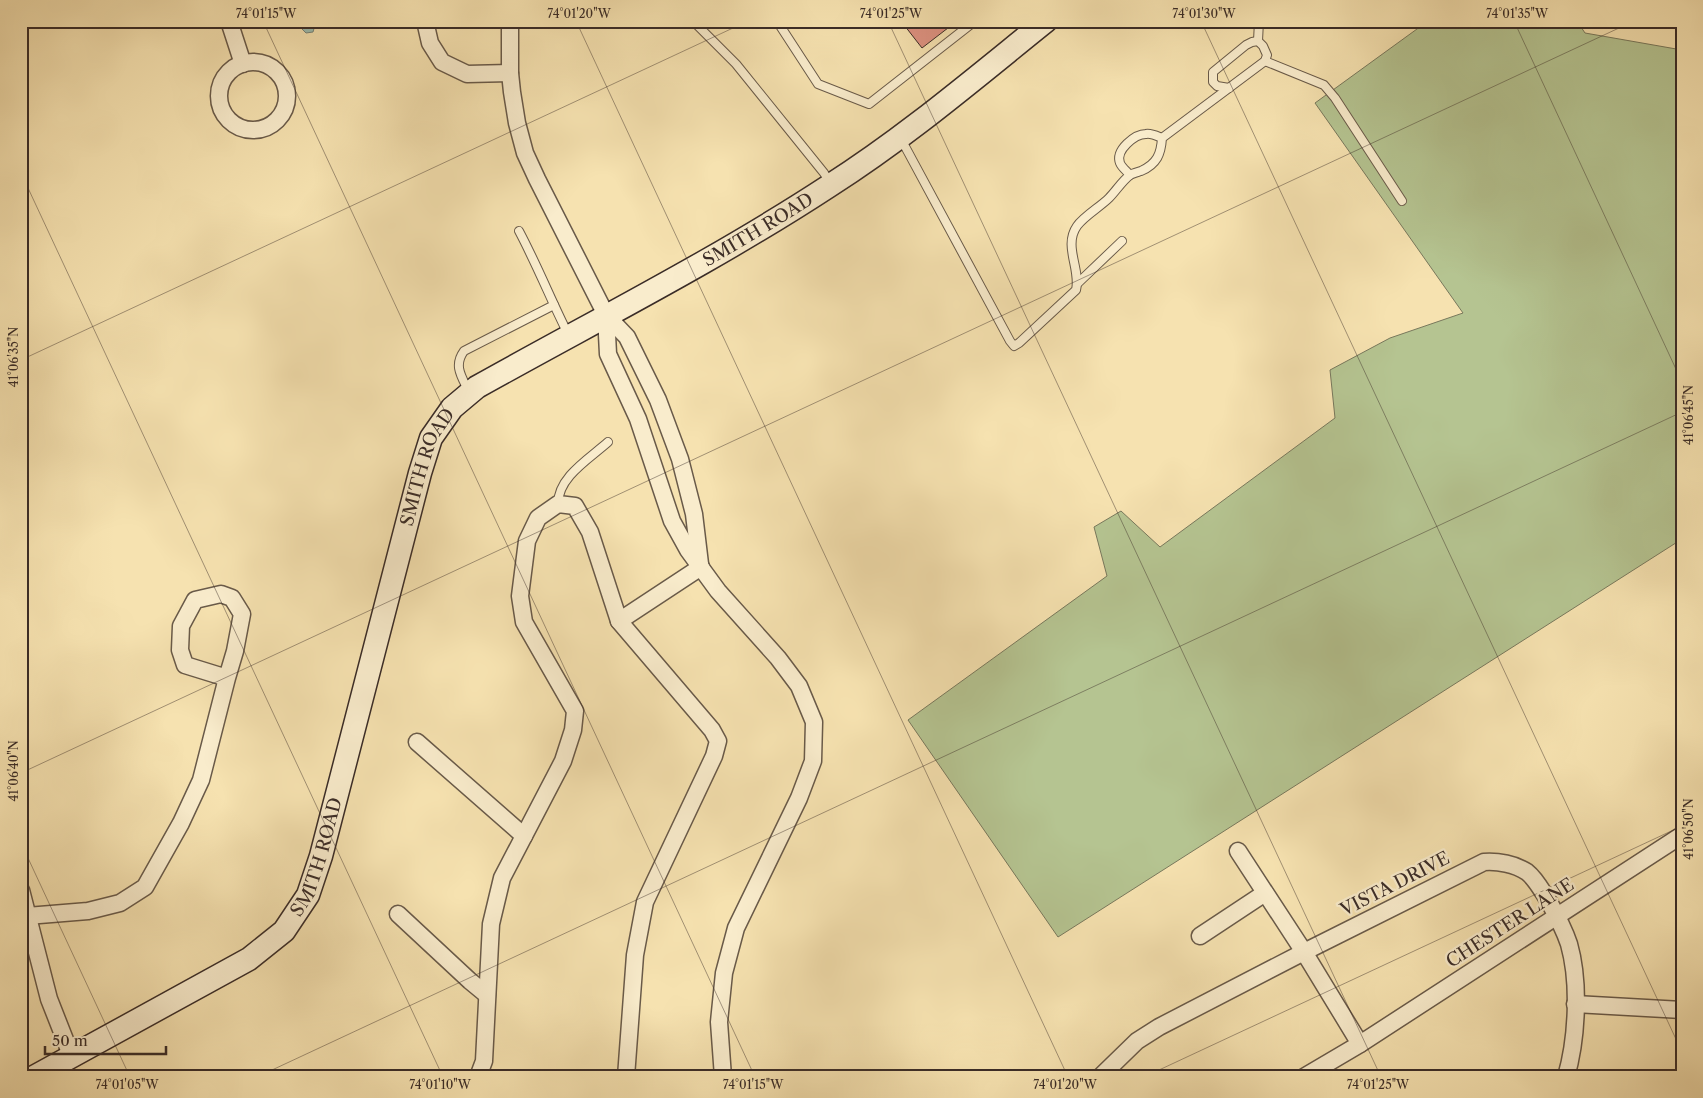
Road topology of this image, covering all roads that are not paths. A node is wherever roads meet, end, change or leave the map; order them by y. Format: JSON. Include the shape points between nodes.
{"nodes":[{"id":1,"x":229,"y":21,"type":"edge"},
{"id":2,"x":426,"y":21,"type":"edge"},
{"id":3,"x":510,"y":21,"type":"edge"},
{"id":4,"x":692,"y":21,"type":"edge"},
{"id":5,"x":777,"y":21,"type":"edge"},
{"id":6,"x":975,"y":21,"type":"edge"},
{"id":7,"x":1046,"y":21,"type":"edge"},
{"id":8,"x":1259,"y":21,"type":"edge"},
{"id":9,"x":1258,"y":42,"type":"junction"},
{"id":10,"x":1265,"y":61,"type":"junction"},
{"id":11,"x":243,"y":64,"type":"junction"},
{"id":12,"x":510,"y":73,"type":"junction"},
{"id":13,"x":1229,"y":88,"type":"junction"},
{"id":14,"x":900,"y":137,"type":"junction"},
{"id":15,"x":1162,"y":138,"type":"junction"},
{"id":16,"x":1130,"y":175,"type":"junction"},
{"id":17,"x":831,"y":185,"type":"junction"},
{"id":18,"x":1402,"y":201,"type":"dead end"},
{"id":19,"x":519,"y":231,"type":"dead end"},
{"id":20,"x":1122,"y":241,"type":"dead end"},
{"id":21,"x":1078,"y":283,"type":"junction"},
{"id":22,"x":554,"y":305,"type":"junction"},
{"id":23,"x":606,"y":315,"type":"junction"},
{"id":24,"x":569,"y":336,"type":"junction"},
{"id":25,"x":470,"y":393,"type":"junction"},
{"id":26,"x":608,"y":442,"type":"dead end"},
{"id":27,"x":558,"y":504,"type":"junction"},
{"id":28,"x":701,"y":567,"type":"junction"},
{"id":29,"x":619,"y":621,"type":"junction"},
{"id":30,"x":227,"y":678,"type":"junction"},
{"id":31,"x":418,"y":742,"type":"dead end"},
{"id":32,"x":1682,"y":835,"type":"edge"},
{"id":33,"x":524,"y":836,"type":"junction"},
{"id":34,"x":1238,"y":852,"type":"dead end"},
{"id":35,"x":22,"y":892,"type":"edge"},
{"id":36,"x":1265,"y":893,"type":"junction"},
{"id":37,"x":398,"y":914,"type":"dead end"},
{"id":38,"x":27,"y":916,"type":"junction"},
{"id":39,"x":1558,"y":916,"type":"junction"},
{"id":40,"x":1200,"y":936,"type":"dead end"},
{"id":41,"x":1304,"y":952,"type":"junction"},
{"id":42,"x":487,"y":995,"type":"junction"},
{"id":43,"x":1575,"y":1004,"type":"junction"},
{"id":44,"x":1682,"y":1010,"type":"edge"},
{"id":45,"x":1360,"y":1044,"type":"junction"},
{"id":46,"x":72,"y":1055,"type":"junction"},
{"id":47,"x":720,"y":1075,"type":"edge"},
{"id":48,"x":34,"y":1077,"type":"edge"},
{"id":49,"x":478,"y":1077,"type":"edge"},
{"id":50,"x":626,"y":1077,"type":"edge"},
{"id":51,"x":1100,"y":1077,"type":"edge"},
{"id":52,"x":1304,"y":1077,"type":"edge"},
{"id":53,"x":1566,"y":1077,"type":"edge"}],
"edges":[{"from":1,"to":11,"type":"street"},
{"from":2,"to":12,"type":"street","via":[[430,43],[442,62],[467,74]]},
{"from":3,"to":12,"type":"street"},
{"from":4,"to":17,"type":"lane","via":[[736,64]]},
{"from":5,"to":6,"type":"lane","via":[[818,84],[869,104]]},
{"from":7,"to":14,"type":"street","name":"SMITH ROAD"},
{"from":8,"to":9,"type":"lane"},
{"from":9,"to":10,"type":"lane","via":[[1267,55]]},
{"from":9,"to":13,"type":"lane","via":[[1246,45],[1213,72],[1217,86]]},
{"from":10,"to":13,"type":"lane"},
{"from":10,"to":18,"type":"lane","via":[[1324,85]]},
{"from":11,"to":11,"type":"street","via":[[232,70],[223,81],[221,106],[238,126],[250,130],[264,128],[284,112],[286,86],[280,74],[269,66],[256,62]]},
{"from":12,"to":23,"type":"street","via":[[525,153]]},
{"from":13,"to":15,"type":"lane"},
{"from":14,"to":17,"type":"street","name":"SMITH ROAD"},
{"from":14,"to":21,"type":"lane","via":[[1014,346],[1071,296]]},
{"from":15,"to":16,"type":"lane","via":[[1160,156],[1143,170]]},
{"from":15,"to":16,"type":"lane","via":[[1148,133],[1139,134],[1123,148],[1119,162]]},
{"from":16,"to":21,"type":"lane","via":[[1077,226],[1072,239],[1072,253]]},
{"from":17,"to":23,"type":"street","name":"SMITH ROAD","via":[[750,236]]},
{"from":19,"to":22,"type":"lane"},
{"from":20,"to":21,"type":"lane"},
{"from":22,"to":24,"type":"lane"},
{"from":22,"to":25,"type":"lane","via":[[464,351],[458,367]]},
{"from":23,"to":24,"type":"street","name":"SMITH ROAD"},
{"from":23,"to":28,"type":"street","via":[[608,354],[638,419],[672,521]]},
{"from":23,"to":28,"type":"street","via":[[627,337],[658,400],[685,478]]},
{"from":24,"to":25,"type":"street","name":"SMITH ROAD"},
{"from":25,"to":46,"type":"street","name":"SMITH ROAD","via":[[452,408],[431,438],[321,856],[308,894],[284,931],[249,959]]},
{"from":26,"to":27,"type":"lane","via":[[566,479],[558,494]]},
{"from":27,"to":29,"type":"street","via":[[575,506],[590,532]]},
{"from":27,"to":33,"type":"street","via":[[538,518],[527,541],[520,596],[524,622],[575,710],[573,730],[563,761]]},
{"from":28,"to":29,"type":"street"},
{"from":28,"to":47,"type":"street","via":[[799,686],[814,722],[813,761],[799,798],[736,928],[724,973],[718,1022]]},
{"from":29,"to":50,"type":"street","via":[[718,741],[714,756],[645,902],[635,955]]},
{"from":30,"to":30,"type":"street","via":[[242,614],[232,598],[220,594],[195,600],[181,626],[180,650],[185,665]]},
{"from":30,"to":38,"type":"street","via":[[201,780],[145,887],[120,903],[88,912]]},
{"from":31,"to":33,"type":"street"},
{"from":32,"to":39,"type":"street","name":"CHESTER LANE"},
{"from":33,"to":42,"type":"street","via":[[502,878],[491,924]]},
{"from":34,"to":36,"type":"street"},
{"from":35,"to":38,"type":"street"},
{"from":36,"to":40,"type":"street"},
{"from":36,"to":41,"type":"street"},
{"from":37,"to":42,"type":"street"},
{"from":38,"to":46,"type":"street","via":[[49,1000]]},
{"from":39,"to":41,"type":"street","name":"VISTA DRIVE","via":[[1528,872],[1501,861],[1484,862]]},
{"from":39,"to":43,"type":"street","name":"VISTA DRIVE","via":[[1569,945]]},
{"from":39,"to":45,"type":"street","name":"CHESTER LANE"},
{"from":41,"to":45,"type":"street"},
{"from":41,"to":51,"type":"street","name":"VISTA DRIVE","via":[[1159,1027],[1137,1041]]},
{"from":42,"to":49,"type":"street","via":[[484,1061]]},
{"from":43,"to":44,"type":"street"},
{"from":43,"to":53,"type":"street","name":"VISTA DRIVE","via":[[1571,1058]]},
{"from":45,"to":52,"type":"street","name":"CHESTER LANE"},
{"from":46,"to":48,"type":"street","name":"SMITH ROAD"}]}
